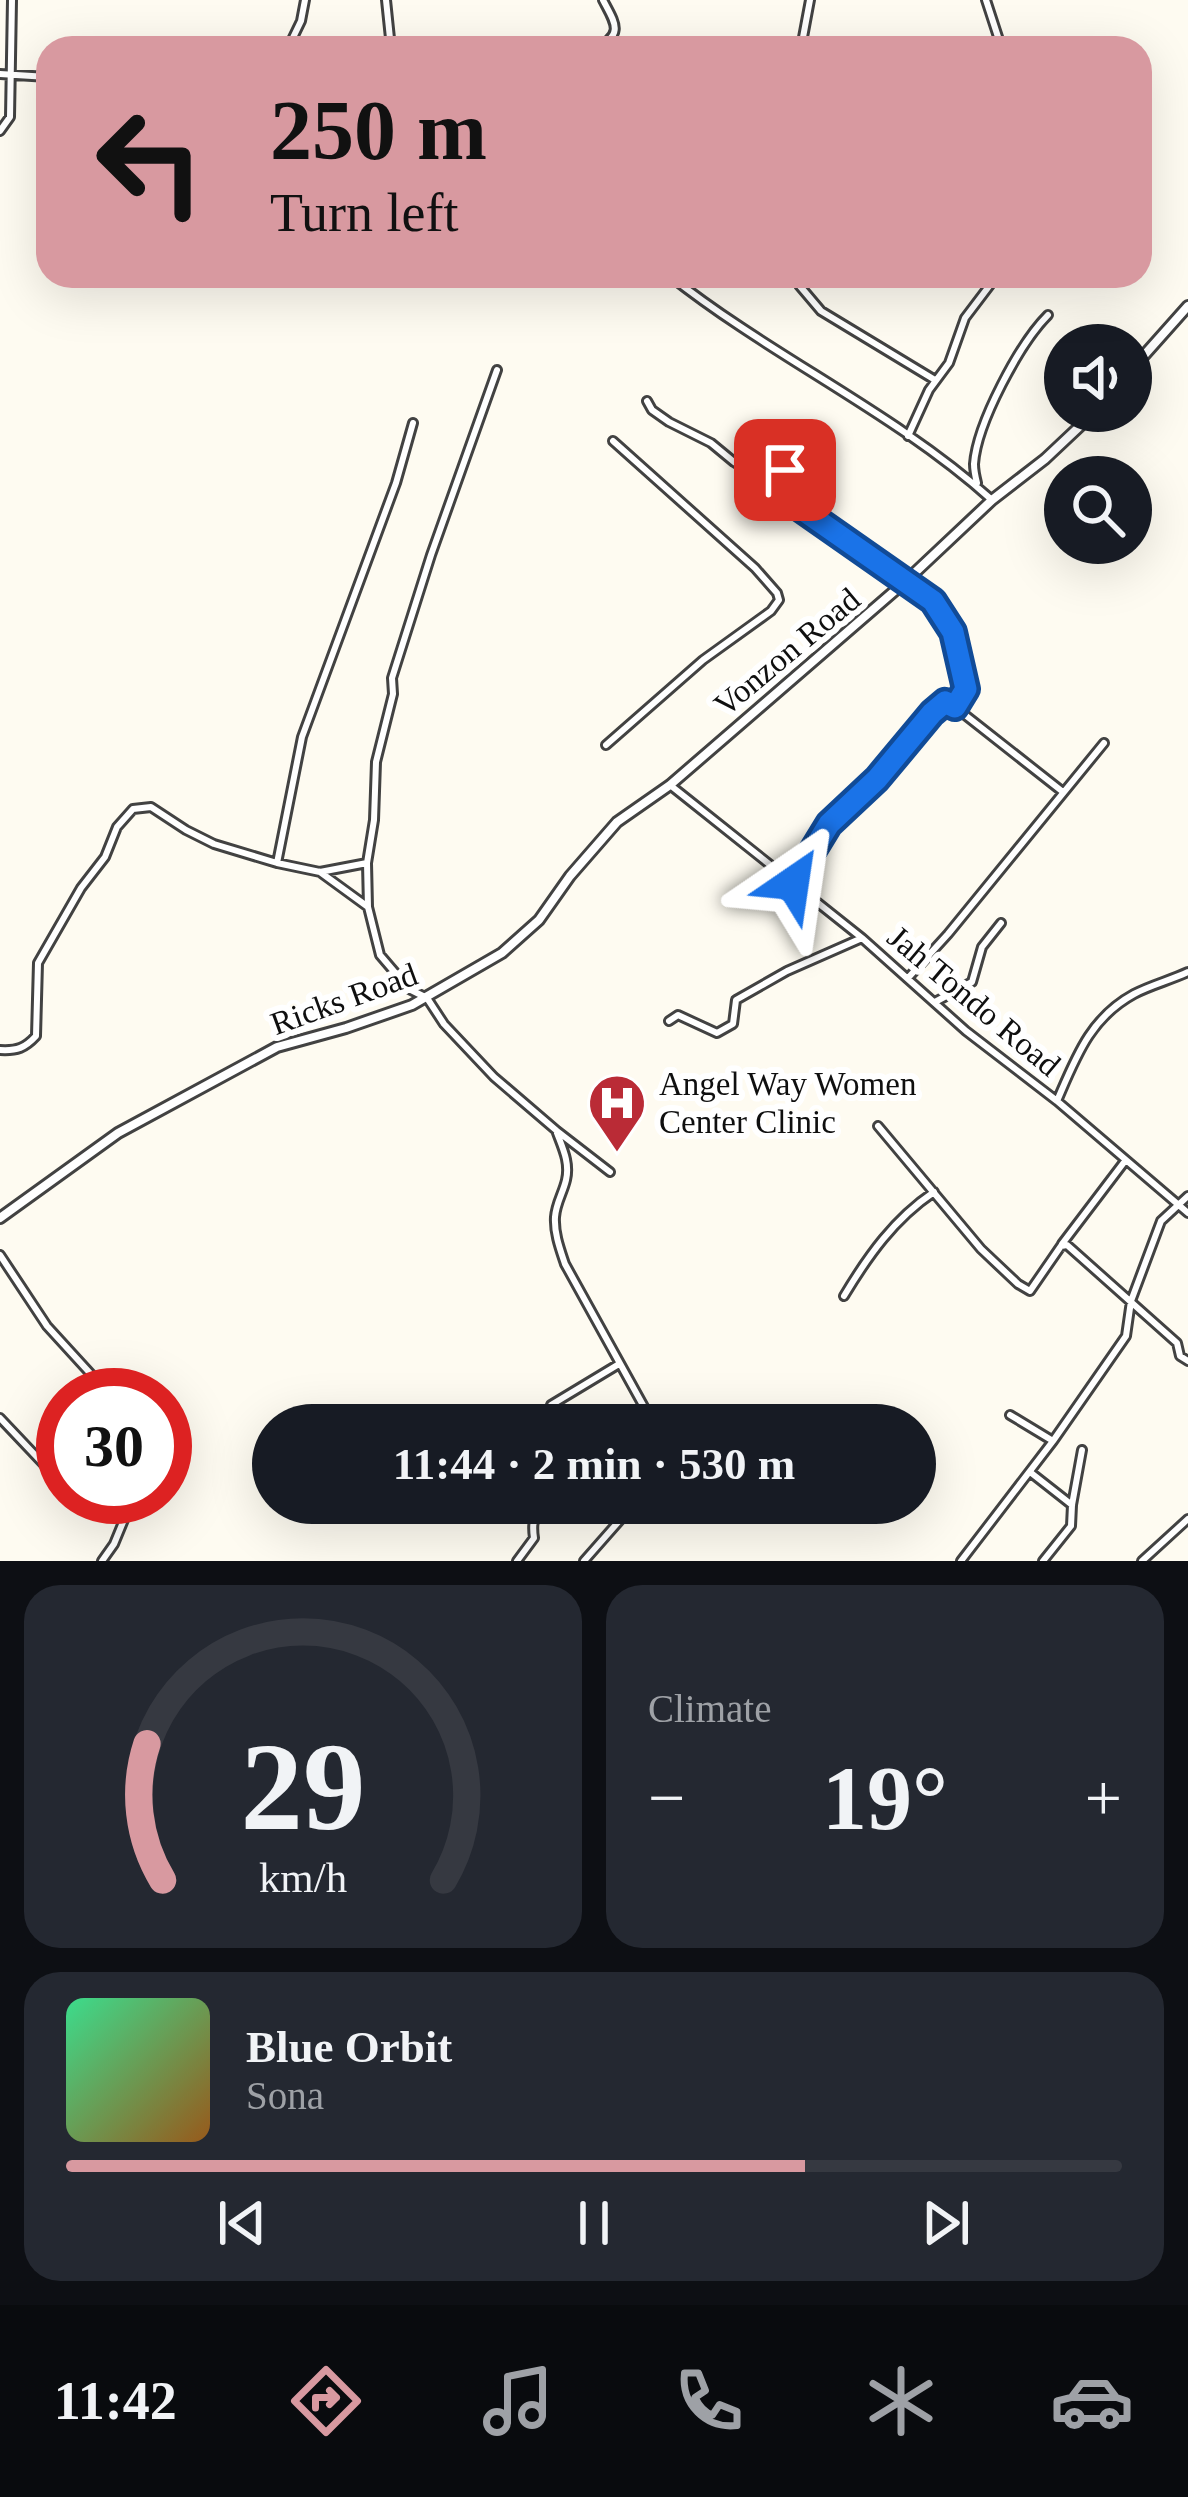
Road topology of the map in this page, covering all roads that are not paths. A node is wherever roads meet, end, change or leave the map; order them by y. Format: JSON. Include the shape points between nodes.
{"nodes":[{"id":1,"x":12,"y":0,"type":"edge"},
{"id":2,"x":305,"y":0,"type":"edge"},
{"id":3,"x":386,"y":0,"type":"edge"},
{"id":4,"x":603,"y":0,"type":"edge"},
{"id":5,"x":810,"y":0,"type":"edge"},
{"id":6,"x":986,"y":0,"type":"edge"},
{"id":7,"x":294,"y":36,"type":"edge"},
{"id":8,"x":390,"y":36,"type":"edge"},
{"id":9,"x":614,"y":36,"type":"edge"},
{"id":10,"x":803,"y":36,"type":"edge"},
{"id":11,"x":997,"y":36,"type":"edge"},
{"id":12,"x":0,"y":74,"type":"edge"},
{"id":13,"x":10,"y":74,"type":"junction"},
{"id":14,"x":36,"y":76,"type":"edge"},
{"id":15,"x":0,"y":130,"type":"edge"},
{"id":16,"x":685,"y":288,"type":"edge"},
{"id":17,"x":801,"y":288,"type":"edge"},
{"id":18,"x":988,"y":288,"type":"edge"},
{"id":19,"x":1188,"y":306,"type":"edge"},
{"id":20,"x":1048,"y":315,"type":"dead end"},
{"id":21,"x":1152,"y":346,"type":"edge"},
{"id":22,"x":497,"y":370,"type":"dead end"},
{"id":23,"x":935,"y":380,"type":"junction"},
{"id":24,"x":647,"y":401,"type":"dead end"},
{"id":25,"x":413,"y":423,"type":"dead end"},
{"id":26,"x":1074,"y":432,"type":"edge"},
{"id":27,"x":908,"y":436,"type":"junction"},
{"id":28,"x":613,"y":441,"type":"dead end"},
{"id":29,"x":784,"y":445,"type":"dead end"},
{"id":30,"x":977,"y":487,"type":"junction"},
{"id":31,"x":785,"y":494,"type":"junction"},
{"id":32,"x":992,"y":500,"type":"junction"},
{"id":33,"x":906,"y":581,"type":"junction"},
{"id":34,"x":955,"y":707,"type":"junction"},
{"id":35,"x":1104,"y":743,"type":"dead end"},
{"id":36,"x":606,"y":745,"type":"dead end"},
{"id":37,"x":670,"y":785,"type":"junction"},
{"id":38,"x":1063,"y":792,"type":"junction"},
{"id":39,"x":278,"y":863,"type":"junction"},
{"id":40,"x":367,"y":863,"type":"junction"},
{"id":41,"x":320,"y":872,"type":"junction"},
{"id":42,"x":793,"y":883,"type":"junction"},
{"id":43,"x":368,"y":907,"type":"junction"},
{"id":44,"x":1001,"y":923,"type":"dead end"},
{"id":45,"x":862,"y":938,"type":"junction"},
{"id":46,"x":1188,"y":972,"type":"edge"},
{"id":47,"x":908,"y":978,"type":"junction"},
{"id":48,"x":428,"y":998,"type":"junction"},
{"id":49,"x":934,"y":1002,"type":"junction"},
{"id":50,"x":669,"y":1021,"type":"dead end"},
{"id":51,"x":0,"y":1050,"type":"edge"},
{"id":52,"x":1057,"y":1101,"type":"junction"},
{"id":53,"x":878,"y":1126,"type":"dead end"},
{"id":54,"x":556,"y":1131,"type":"junction"},
{"id":55,"x":1125,"y":1161,"type":"junction"},
{"id":56,"x":610,"y":1172,"type":"dead end"},
{"id":57,"x":934,"y":1192,"type":"junction"},
{"id":58,"x":1188,"y":1196,"type":"edge"},
{"id":59,"x":1178,"y":1204,"type":"junction"},
{"id":60,"x":1188,"y":1213,"type":"edge"},
{"id":61,"x":0,"y":1218,"type":"edge"},
{"id":62,"x":1061,"y":1246,"type":"junction"},
{"id":63,"x":0,"y":1255,"type":"edge"},
{"id":64,"x":844,"y":1297,"type":"dead end"},
{"id":65,"x":1130,"y":1301,"type":"junction"},
{"id":66,"x":1170,"y":1336,"type":"junction"},
{"id":67,"x":1188,"y":1337,"type":"edge"},
{"id":68,"x":1188,"y":1361,"type":"edge"},
{"id":69,"x":619,"y":1364,"type":"junction"},
{"id":70,"x":85,"y":1368,"type":"edge"},
{"id":71,"x":553,"y":1404,"type":"edge"},
{"id":72,"x":642,"y":1404,"type":"edge"},
{"id":73,"x":1010,"y":1415,"type":"dead end"},
{"id":74,"x":0,"y":1418,"type":"edge"},
{"id":75,"x":1054,"y":1441,"type":"junction"},
{"id":76,"x":1082,"y":1450,"type":"dead end"},
{"id":77,"x":36,"y":1456,"type":"edge"},
{"id":78,"x":1030,"y":1472,"type":"junction"},
{"id":79,"x":1072,"y":1505,"type":"junction"},
{"id":80,"x":1188,"y":1519,"type":"edge"},
{"id":81,"x":122,"y":1524,"type":"edge"},
{"id":82,"x":532,"y":1524,"type":"edge"},
{"id":83,"x":617,"y":1524,"type":"edge"},
{"id":84,"x":102,"y":1561,"type":"edge"},
{"id":85,"x":517,"y":1561,"type":"edge"},
{"id":86,"x":584,"y":1561,"type":"edge"},
{"id":87,"x":961,"y":1561,"type":"edge"},
{"id":88,"x":1042,"y":1561,"type":"edge"},
{"id":89,"x":1142,"y":1561,"type":"edge"}],
"edges":[{"from":1,"to":13,"type":"street"},
{"from":2,"to":7,"type":"street"},
{"from":3,"to":8,"type":"street"},
{"from":4,"to":9,"type":"street"},
{"from":5,"to":10,"type":"street"},
{"from":6,"to":11,"type":"street"},
{"from":12,"to":13,"type":"street"},
{"from":13,"to":14,"type":"street"},
{"from":13,"to":15,"type":"street","via":[[10,117]]},
{"from":16,"to":27,"type":"street"},
{"from":17,"to":23,"type":"street","via":[[821,310]]},
{"from":18,"to":23,"type":"street"},
{"from":19,"to":21,"type":"street"},
{"from":20,"to":30,"type":"street","via":[[993,404],[974,466]]},
{"from":22,"to":40,"type":"street","via":[[392,678]]},
{"from":23,"to":27,"type":"street"},
{"from":24,"to":31,"type":"street"},
{"from":25,"to":39,"type":"street","via":[[302,737]]},
{"from":26,"to":32,"type":"street","name":"Vonzon Road"},
{"from":27,"to":30,"type":"street"},
{"from":28,"to":36,"type":"street","via":[[755,568],[779,600]]},
{"from":29,"to":31,"type":"street"},
{"from":30,"to":32,"type":"street"},
{"from":31,"to":33,"type":"street"},
{"from":32,"to":33,"type":"street","name":"Vonzon Road"},
{"from":33,"to":34,"type":"street","via":[[933,601],[953,632],[966,689]]},
{"from":33,"to":37,"type":"street","name":"Vonzon Road"},
{"from":34,"to":38,"type":"street"},
{"from":34,"to":42,"type":"street","via":[[945,702],[932,713],[829,824]]},
{"from":35,"to":38,"type":"street"},
{"from":37,"to":42,"type":"street","name":"Jah Tondo Road"},
{"from":37,"to":48,"type":"street","name":"Ricks Road","via":[[616,822],[539,920],[502,953]]},
{"from":38,"to":47,"type":"street"},
{"from":39,"to":41,"type":"street"},
{"from":39,"to":51,"type":"street","via":[[214,844],[151,807],[133,809],[38,963],[36,1036],[14,1051]]},
{"from":40,"to":41,"type":"street"},
{"from":40,"to":43,"type":"street"},
{"from":41,"to":43,"type":"street"},
{"from":42,"to":45,"type":"street","name":"Jah Tondo Road"},
{"from":43,"to":48,"type":"street","via":[[380,956]]},
{"from":44,"to":49,"type":"street","via":[[982,947],[972,982]]},
{"from":45,"to":47,"type":"street","name":"Jah Tondo Road"},
{"from":45,"to":50,"type":"street","via":[[736,1000],[734,1024],[717,1033],[678,1015]]},
{"from":46,"to":52,"type":"street","via":[[1103,1015]]},
{"from":47,"to":49,"type":"street","name":"Jah Tondo Road"},
{"from":48,"to":54,"type":"street","via":[[494,1077]]},
{"from":48,"to":61,"type":"street","name":"Ricks Road","via":[[277,1046],[118,1132]]},
{"from":49,"to":52,"type":"street","name":"Jah Tondo Road"},
{"from":52,"to":55,"type":"street","name":"Jah Tondo Road"},
{"from":53,"to":57,"type":"street"},
{"from":54,"to":56,"type":"street"},
{"from":54,"to":69,"type":"street","via":[[568,1162],[556,1237]]},
{"from":55,"to":59,"type":"street","name":"Jah Tondo Road"},
{"from":55,"to":62,"type":"street"},
{"from":57,"to":62,"type":"street","via":[[980,1249],[1030,1291]]},
{"from":57,"to":64,"type":"street","via":[[870,1253]]},
{"from":58,"to":59,"type":"street"},
{"from":59,"to":60,"type":"street","name":"Jah Tondo Road"},
{"from":59,"to":65,"type":"street","via":[[1161,1221]]},
{"from":62,"to":65,"type":"street"},
{"from":63,"to":70,"type":"street"},
{"from":65,"to":66,"type":"street"},
{"from":65,"to":75,"type":"street","via":[[1126,1336]]},
{"from":66,"to":67,"type":"street"},
{"from":66,"to":68,"type":"street"},
{"from":69,"to":71,"type":"street"},
{"from":69,"to":72,"type":"street"},
{"from":73,"to":75,"type":"street"},
{"from":74,"to":77,"type":"street"},
{"from":75,"to":78,"type":"street"},
{"from":76,"to":79,"type":"street"},
{"from":78,"to":79,"type":"street"},
{"from":78,"to":87,"type":"street"},
{"from":79,"to":88,"type":"street","via":[[1072,1526]]},
{"from":80,"to":89,"type":"street"},
{"from":81,"to":84,"type":"street"},
{"from":82,"to":85,"type":"street","via":[[534,1538]]},
{"from":83,"to":86,"type":"street"}]}
